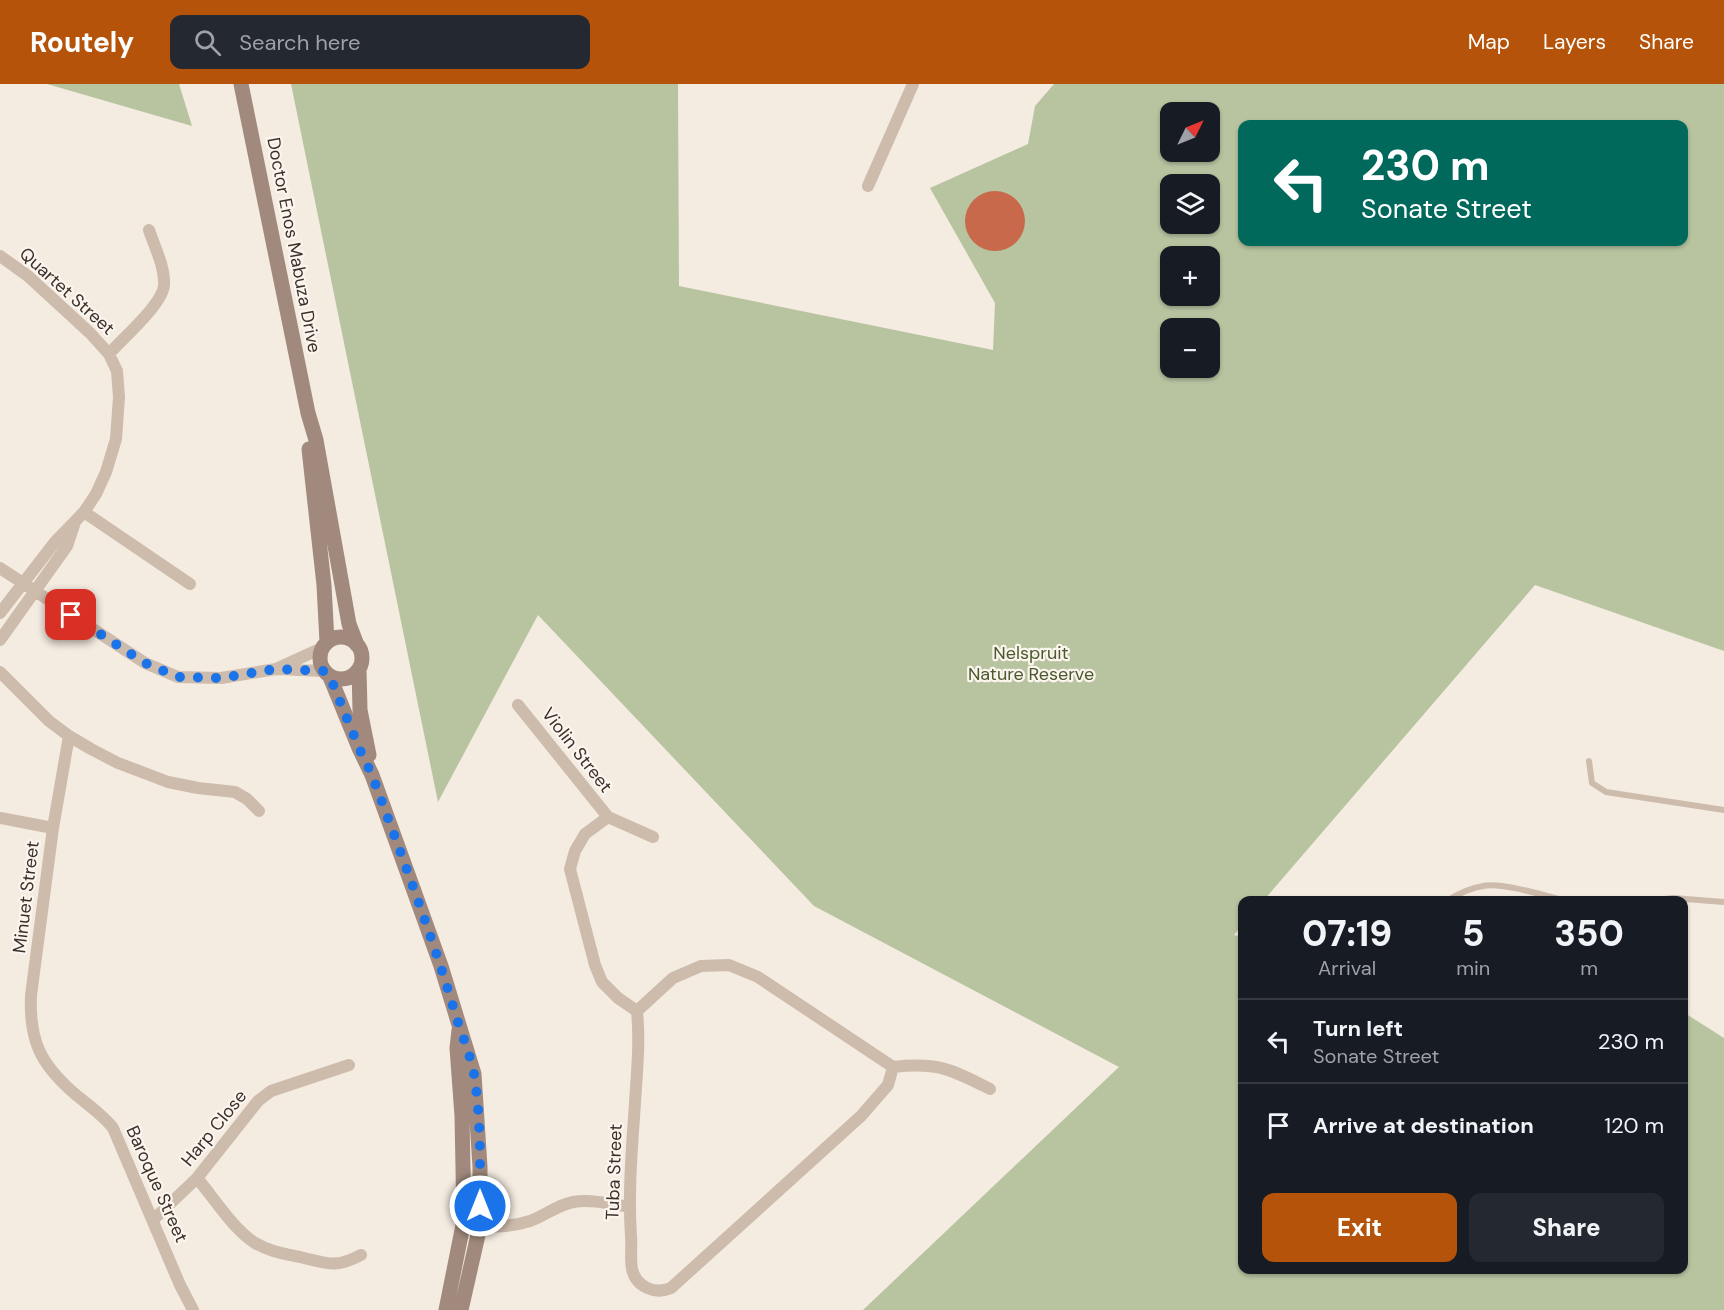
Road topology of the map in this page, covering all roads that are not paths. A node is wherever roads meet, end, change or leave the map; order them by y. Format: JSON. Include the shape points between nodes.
{"nodes":[{"id":1,"x":241,"y":84,"type":"edge"},
{"id":2,"x":913,"y":84,"type":"edge"},
{"id":3,"x":868,"y":186,"type":"dead end"},
{"id":4,"x":149,"y":230,"type":"dead end"},
{"id":5,"x":0,"y":256,"type":"edge"},
{"id":6,"x":109,"y":354,"type":"junction"},
{"id":7,"x":308,"y":413,"type":"junction"},
{"id":8,"x":80,"y":516,"type":"junction"},
{"id":9,"x":0,"y":568,"type":"edge"},
{"id":10,"x":24,"y":584,"type":"junction"},
{"id":11,"x":189,"y":584,"type":"dead end"},
{"id":12,"x":34,"y":591,"type":"junction"},
{"id":13,"x":0,"y":613,"type":"edge"},
{"id":14,"x":0,"y":640,"type":"edge"},
{"id":15,"x":325,"y":645,"type":"junction"},
{"id":16,"x":357,"y":645,"type":"junction"},
{"id":17,"x":276,"y":669,"type":"junction"},
{"id":18,"x":359,"y":669,"type":"junction"},
{"id":19,"x":0,"y":672,"type":"edge"},
{"id":20,"x":327,"y":674,"type":"junction"},
{"id":21,"x":518,"y":705,"type":"dead end"},
{"id":22,"x":69,"y":736,"type":"junction"},
{"id":23,"x":1589,"y":761,"type":"dead end"},
{"id":24,"x":372,"y":775,"type":"junction"},
{"id":25,"x":1724,"y":810,"type":"edge"},
{"id":26,"x":259,"y":811,"type":"dead end"},
{"id":27,"x":608,"y":817,"type":"junction"},
{"id":28,"x":0,"y":818,"type":"edge"},
{"id":29,"x":53,"y":828,"type":"junction"},
{"id":30,"x":653,"y":837,"type":"dead end"},
{"id":31,"x":1455,"y":896,"type":"edge"},
{"id":32,"x":1546,"y":896,"type":"edge"},
{"id":33,"x":1688,"y":899,"type":"edge"},
{"id":34,"x":1724,"y":902,"type":"edge"},
{"id":35,"x":637,"y":1011,"type":"junction"},
{"id":36,"x":459,"y":1029,"type":"junction"},
{"id":37,"x":45,"y":1061,"type":"joint"},
{"id":38,"x":349,"y":1065,"type":"dead end"},
{"id":39,"x":892,"y":1067,"type":"junction"},
{"id":40,"x":990,"y":1089,"type":"dead end"},
{"id":41,"x":197,"y":1178,"type":"junction"},
{"id":42,"x":629,"y":1207,"type":"junction"},
{"id":43,"x":153,"y":1220,"type":"junction"},
{"id":44,"x":464,"y":1220,"type":"junction"},
{"id":45,"x":480,"y":1226,"type":"junction"},
{"id":46,"x":361,"y":1255,"type":"dead end"},
{"id":47,"x":193,"y":1310,"type":"edge"},
{"id":48,"x":446,"y":1310,"type":"edge"},
{"id":49,"x":461,"y":1310,"type":"edge"}],
"edges":[{"from":1,"to":7,"type":"main road","name":"Doctor Enos Mabuza Drive"},
{"from":2,"to":3,"type":"street"},
{"from":4,"to":6,"type":"street","via":[[164,273],[164,288],[157,303]]},
{"from":5,"to":6,"type":"street","name":"Quartet Street","via":[[28,276]]},
{"from":6,"to":8,"type":"street","name":"Quartet Street","via":[[117,371],[116,439],[106,472]]},
{"from":7,"to":15,"type":"main road","name":"Doctor Enos Mabuza Drive","via":[[324,585]]},
{"from":7,"to":16,"type":"main road","name":"Doctor Enos Mabuza Drive","via":[[349,624]]},
{"from":8,"to":10,"type":"street","name":"Quartet Street"},
{"from":8,"to":11,"type":"street"},
{"from":8,"to":12,"type":"street","name":"Quartet Street","via":[[68,546]]},
{"from":9,"to":10,"type":"street"},
{"from":10,"to":12,"type":"street"},
{"from":10,"to":13,"type":"street","name":"Quartet Street"},
{"from":12,"to":14,"type":"street","name":"Quartet Street"},
{"from":12,"to":17,"type":"street","via":[[145,663],[178,677],[221,678]]},
{"from":15,"to":16,"type":"main road","via":[[343,637]]},
{"from":15,"to":17,"type":"street"},
{"from":15,"to":20,"type":"main road","via":[[320,664]]},
{"from":16,"to":18,"type":"main road","via":[[362,661]]},
{"from":17,"to":20,"type":"street"},
{"from":18,"to":20,"type":"main road","via":[[346,679]]},
{"from":18,"to":24,"type":"main road","via":[[360,710]]},
{"from":19,"to":22,"type":"street"},
{"from":20,"to":24,"type":"main road"},
{"from":21,"to":27,"type":"street","name":"Violin Street"},
{"from":22,"to":26,"type":"street","via":[[118,763],[168,782],[235,792]]},
{"from":22,"to":29,"type":"street","name":"Minuet Street"},
{"from":23,"to":25,"type":"lane","via":[[1592,783],[1606,792]]},
{"from":24,"to":36,"type":"main road","via":[[441,966]]},
{"from":27,"to":30,"type":"street","name":"Violin Street"},
{"from":27,"to":35,"type":"street","name":"Violin Street","via":[[585,834],[570,869],[603,982]]},
{"from":28,"to":29,"type":"street"},
{"from":29,"to":37,"type":"street","name":"Minuet Street","via":[[30,1016],[33,1039]]},
{"from":31,"to":32,"type":"lane","via":[[1485,885]]},
{"from":33,"to":34,"type":"lane"},
{"from":35,"to":39,"type":"street","via":[[673,978],[701,966],[729,965],[758,977]]},
{"from":35,"to":42,"type":"street","name":"Tuba Street","via":[[640,1039]]},
{"from":36,"to":44,"type":"main road"},
{"from":36,"to":45,"type":"main road","via":[[474,1074]]},
{"from":37,"to":43,"type":"street","name":"Baroque Street","via":[[113,1128]]},
{"from":38,"to":41,"type":"street","name":"Harp Close","via":[[271,1091],[258,1101]]},
{"from":39,"to":40,"type":"street","via":[[935,1065]]},
{"from":39,"to":42,"type":"street","name":"Tuba Street","via":[[888,1085],[861,1116],[663,1292],[647,1288],[632,1270]]},
{"from":41,"to":43,"type":"street","name":"Harp Close"},
{"from":41,"to":46,"type":"street","via":[[256,1244],[332,1264]]},
{"from":42,"to":45,"type":"street","via":[[573,1202],[530,1221]]},
{"from":43,"to":47,"type":"street","name":"Baroque Street"},
{"from":44,"to":45,"type":"street"},
{"from":44,"to":48,"type":"main road"},
{"from":45,"to":49,"type":"main road"}]}
